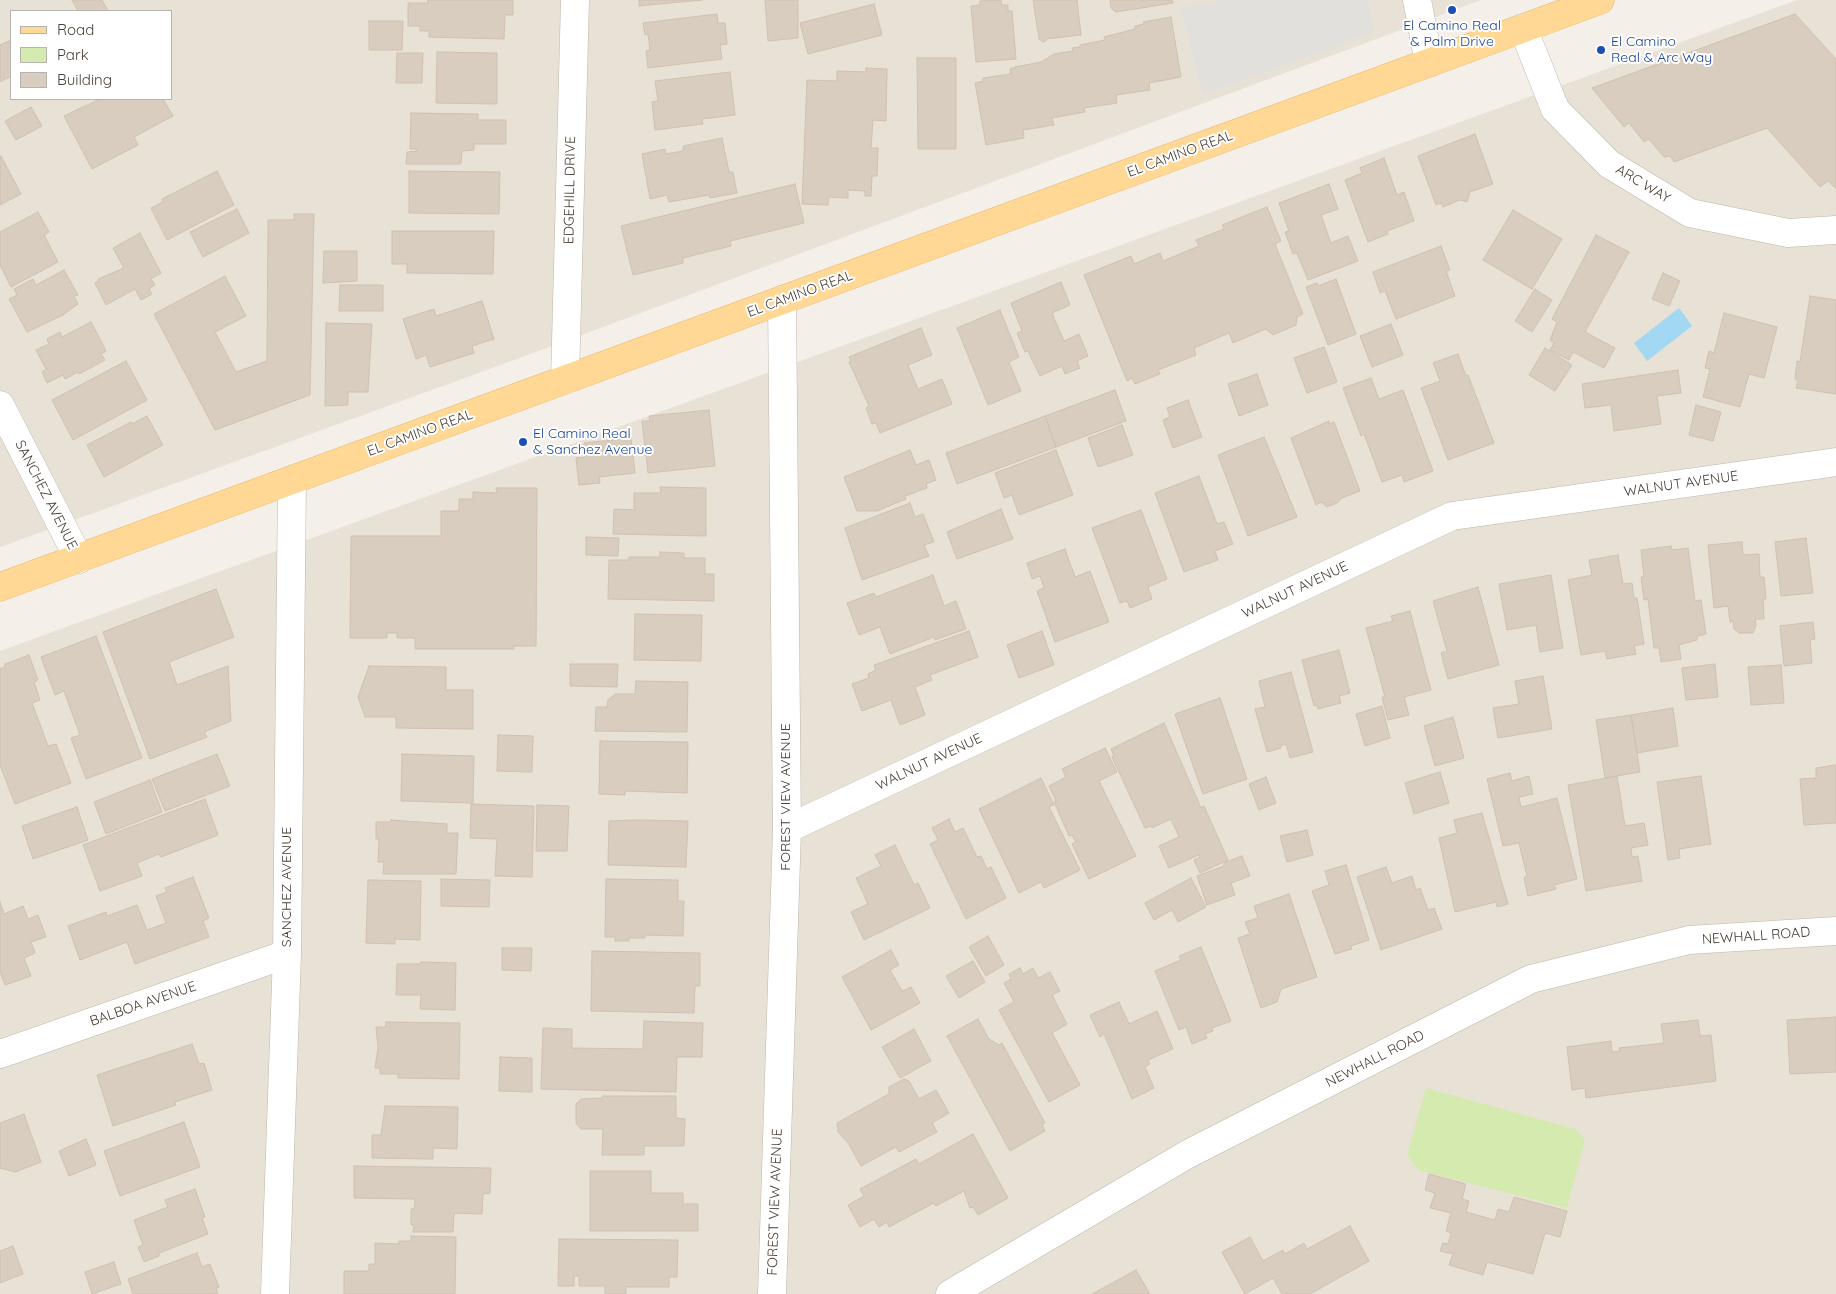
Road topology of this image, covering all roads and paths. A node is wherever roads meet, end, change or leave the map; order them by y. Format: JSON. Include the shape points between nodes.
{"nodes":[{"id":1,"x":575,"y":0,"type":"edge"},
{"id":2,"x":1417,"y":0,"type":"edge"},
{"id":3,"x":1600,"y":0,"type":"edge"},
{"id":4,"x":1523,"y":28,"type":"junction"},
{"id":5,"x":1429,"y":63,"type":"junction"},
{"id":6,"x":1836,"y":230,"type":"edge"},
{"id":7,"x":782,"y":300,"type":"junction"},
{"id":8,"x":565,"y":380,"type":"junction"},
{"id":9,"x":0,"y":405,"type":"edge"},
{"id":10,"x":1836,"y":462,"type":"edge"},
{"id":11,"x":292,"y":480,"type":"junction"},
{"id":12,"x":79,"y":558,"type":"junction"},
{"id":13,"x":0,"y":587,"type":"edge"},
{"id":14,"x":787,"y":829,"type":"junction"},
{"id":15,"x":1836,"y":931,"type":"edge"},
{"id":16,"x":287,"y":954,"type":"junction"},
{"id":17,"x":0,"y":1054,"type":"edge"},
{"id":18,"x":275,"y":1294,"type":"edge"},
{"id":19,"x":772,"y":1294,"type":"edge"},
{"id":20,"x":950,"y":1294,"type":"edge"}],
"edges":[{"from":1,"to":8,"type":"street","name":"EDGEHILL DRIVE"},
{"from":2,"to":5,"type":"street"},
{"from":3,"to":4,"type":"main road","name":"EL CAMINO REAL"},
{"from":4,"to":5,"type":"main road","name":"EL CAMINO REAL"},
{"from":4,"to":6,"type":"street","name":"ARC WAY","via":[[1555,109],[1608,164],[1690,213],[1788,233]]},
{"from":5,"to":7,"type":"main road","name":"EL CAMINO REAL"},
{"from":7,"to":8,"type":"main road","name":"EL CAMINO REAL"},
{"from":7,"to":14,"type":"street","name":"FOREST VIEW AVENUE"},
{"from":8,"to":11,"type":"main road","name":"EL CAMINO REAL"},
{"from":9,"to":12,"type":"street","name":"SANCHEZ AVENUE"},
{"from":10,"to":14,"type":"street","name":"WALNUT AVENUE","via":[[1452,516]]},
{"from":11,"to":12,"type":"main road","name":"EL CAMINO REAL"},
{"from":11,"to":16,"type":"street","name":"SANCHEZ AVENUE"},
{"from":12,"to":13,"type":"main road","name":"EL CAMINO REAL"},
{"from":14,"to":19,"type":"street","name":"FOREST VIEW AVENUE"},
{"from":15,"to":20,"type":"street","name":"NEWHALL ROAD","via":[[1689,940],[1531,979],[1188,1154]]},
{"from":16,"to":17,"type":"street","name":"BALBOA AVENUE"},
{"from":16,"to":18,"type":"street","name":"SANCHEZ AVENUE"}]}
